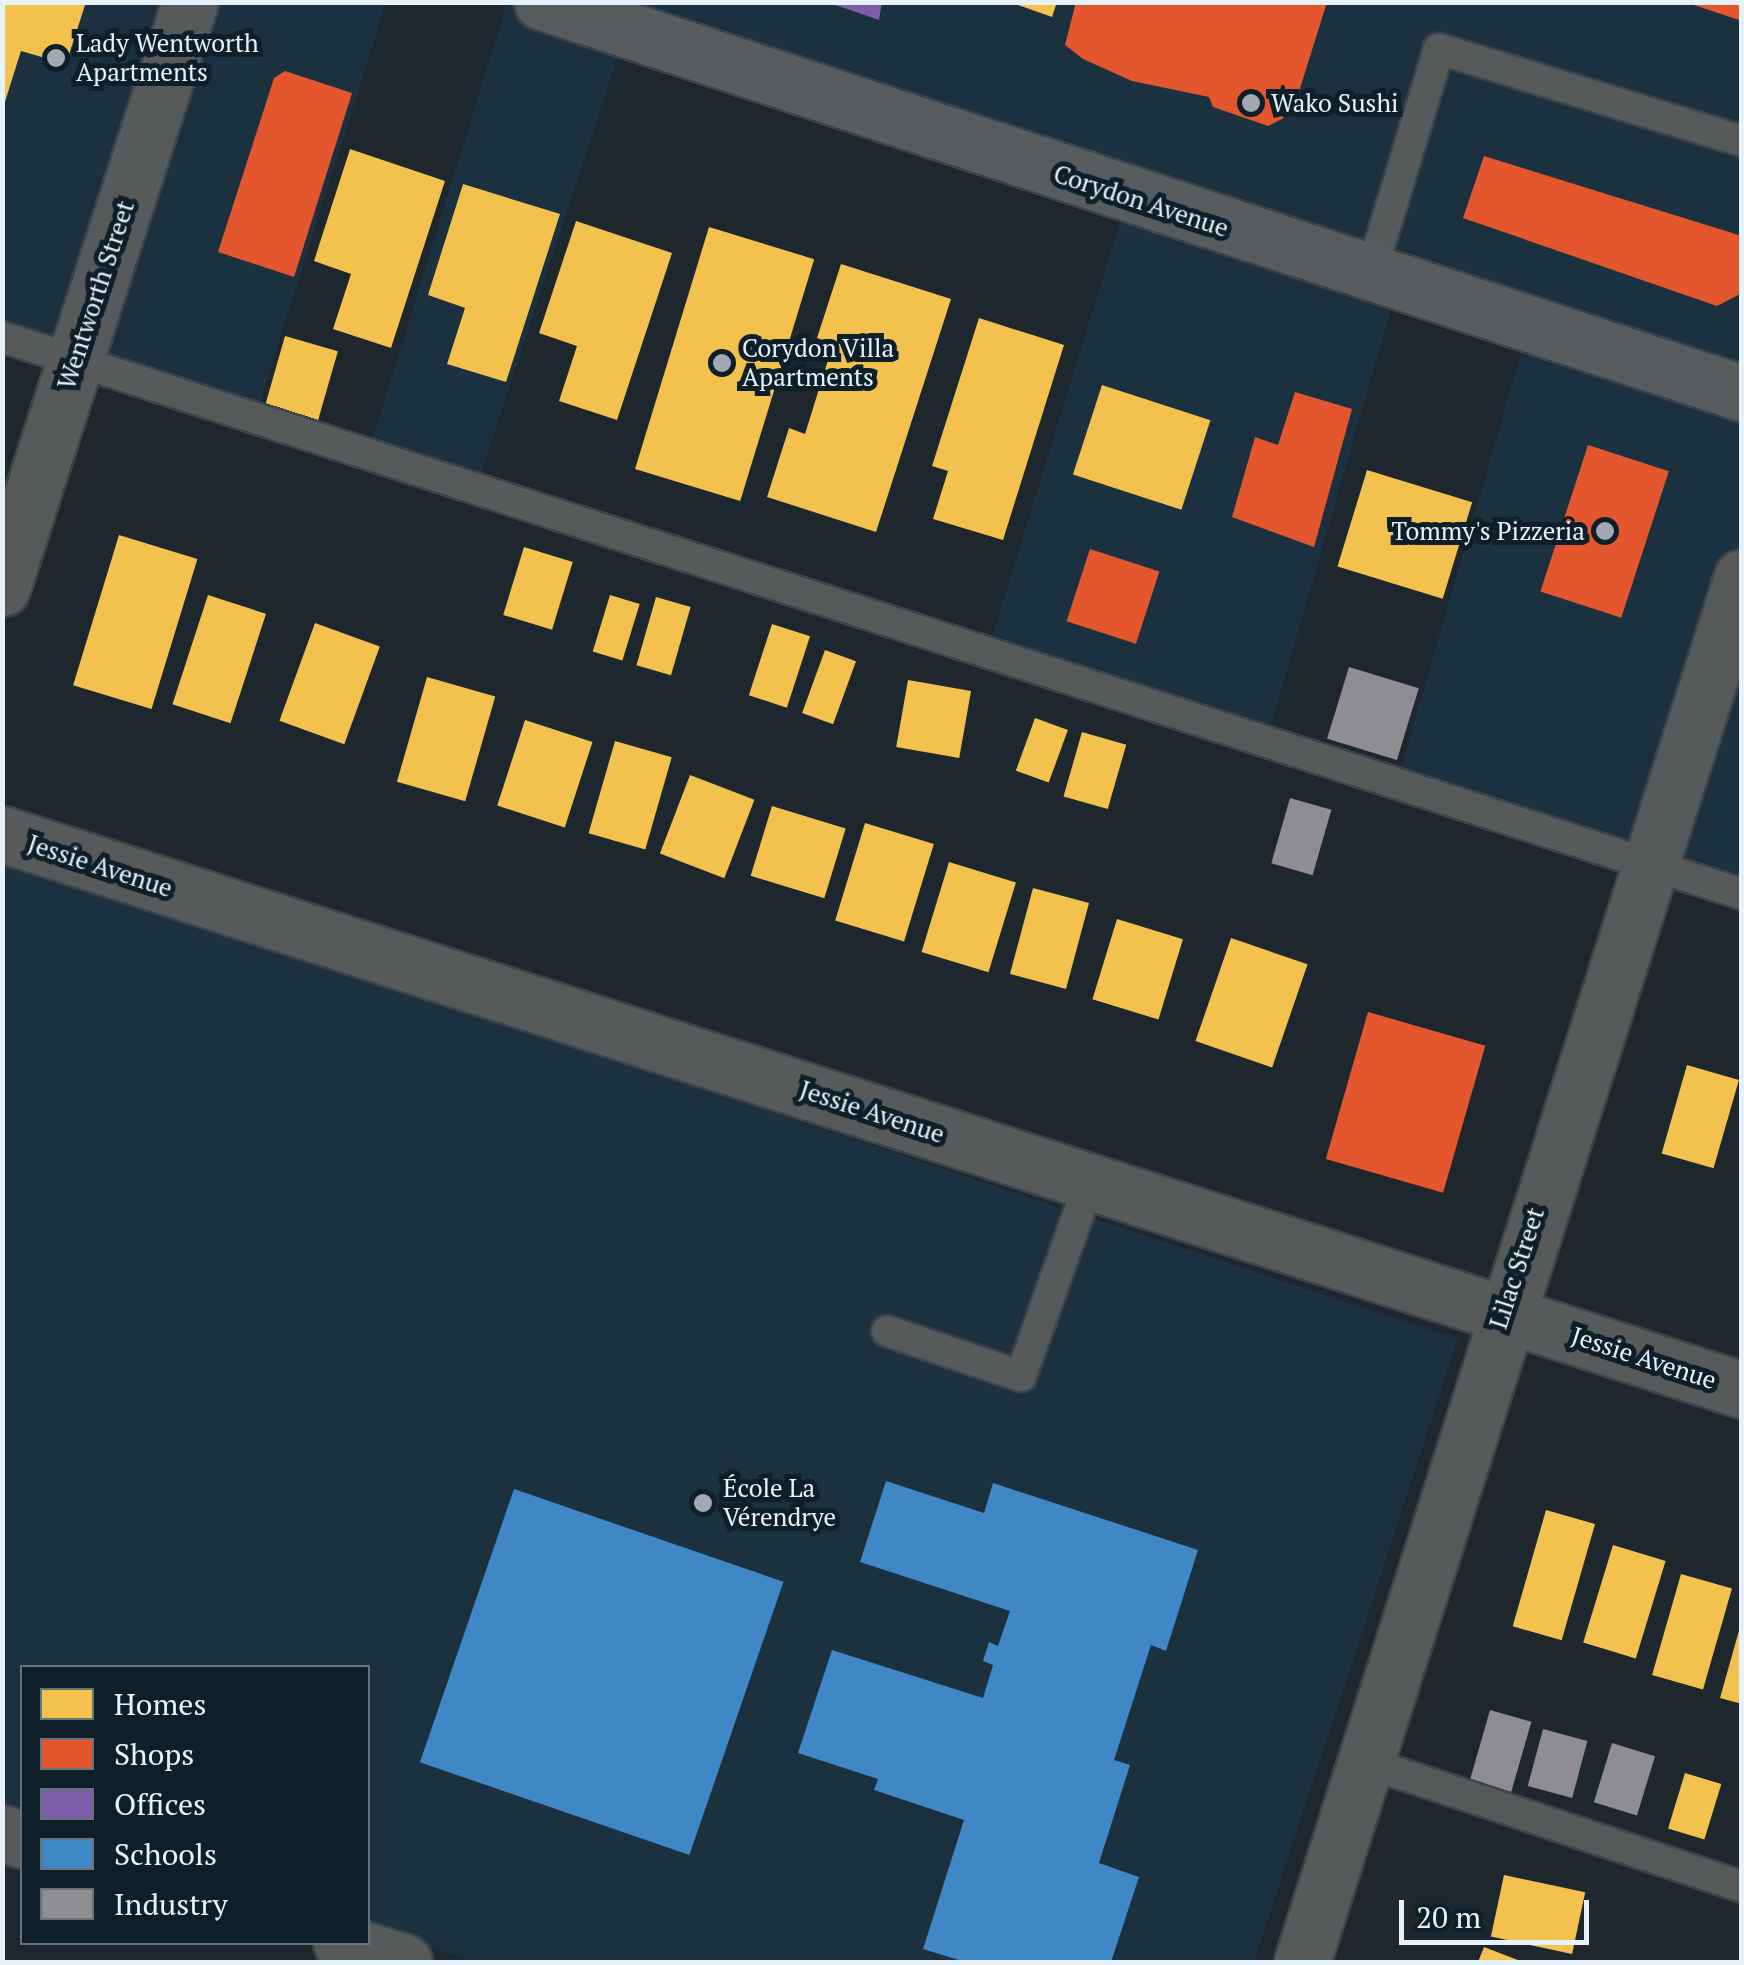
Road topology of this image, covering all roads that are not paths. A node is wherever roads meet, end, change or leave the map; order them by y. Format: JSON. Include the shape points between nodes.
{"nodes":[{"id":1,"x":190,"y":2,"type":"edge"},
{"id":2,"x":542,"y":2,"type":"edge"},
{"id":3,"x":1742,"y":141,"type":"edge"},
{"id":4,"x":1370,"y":276,"type":"junction"},
{"id":5,"x":2,"y":337,"type":"edge"},
{"id":6,"x":76,"y":360,"type":"junction"},
{"id":7,"x":1742,"y":394,"type":"edge"},
{"id":8,"x":1742,"y":577,"type":"edge"},
{"id":9,"x":2,"y":588,"type":"edge"},
{"id":10,"x":2,"y":834,"type":"edge"},
{"id":11,"x":1648,"y":866,"type":"junction"},
{"id":12,"x":1742,"y":894,"type":"edge"},
{"id":13,"x":1090,"y":1181,"type":"junction"},
{"id":14,"x":1502,"y":1313,"type":"junction"},
{"id":15,"x":887,"y":1331,"type":"dead end"},
{"id":16,"x":1742,"y":1390,"type":"edge"},
{"id":17,"x":1366,"y":1762,"type":"junction"},
{"id":18,"x":1742,"y":1887,"type":"edge"},
{"id":19,"x":351,"y":1945,"type":"edge"},
{"id":20,"x":404,"y":1962,"type":"edge"},
{"id":21,"x":1302,"y":1962,"type":"edge"}],
"edges":[{"from":1,"to":6,"type":"street","name":"Wentworth Street"},
{"from":2,"to":4,"type":"main road","name":"Corydon Avenue"},
{"from":3,"to":4,"type":"lane","via":[[1439,49]]},
{"from":4,"to":7,"type":"main road","name":"Corydon Avenue"},
{"from":5,"to":6,"type":"lane"},
{"from":6,"to":9,"type":"street","name":"Wentworth Street"},
{"from":6,"to":11,"type":"lane"},
{"from":8,"to":11,"type":"street","name":"Lilac Street"},
{"from":10,"to":13,"type":"street","name":"Jessie Avenue"},
{"from":11,"to":12,"type":"lane"},
{"from":11,"to":14,"type":"street","name":"Lilac Street"},
{"from":13,"to":14,"type":"street","name":"Jessie Avenue"},
{"from":13,"to":15,"type":"lane","via":[[1021,1376]]},
{"from":14,"to":16,"type":"street","name":"Jessie Avenue"},
{"from":14,"to":17,"type":"street","name":"Lilac Street"},
{"from":17,"to":18,"type":"lane"},
{"from":17,"to":21,"type":"street","name":"Lilac Street"},
{"from":19,"to":20,"type":"street"}]}
